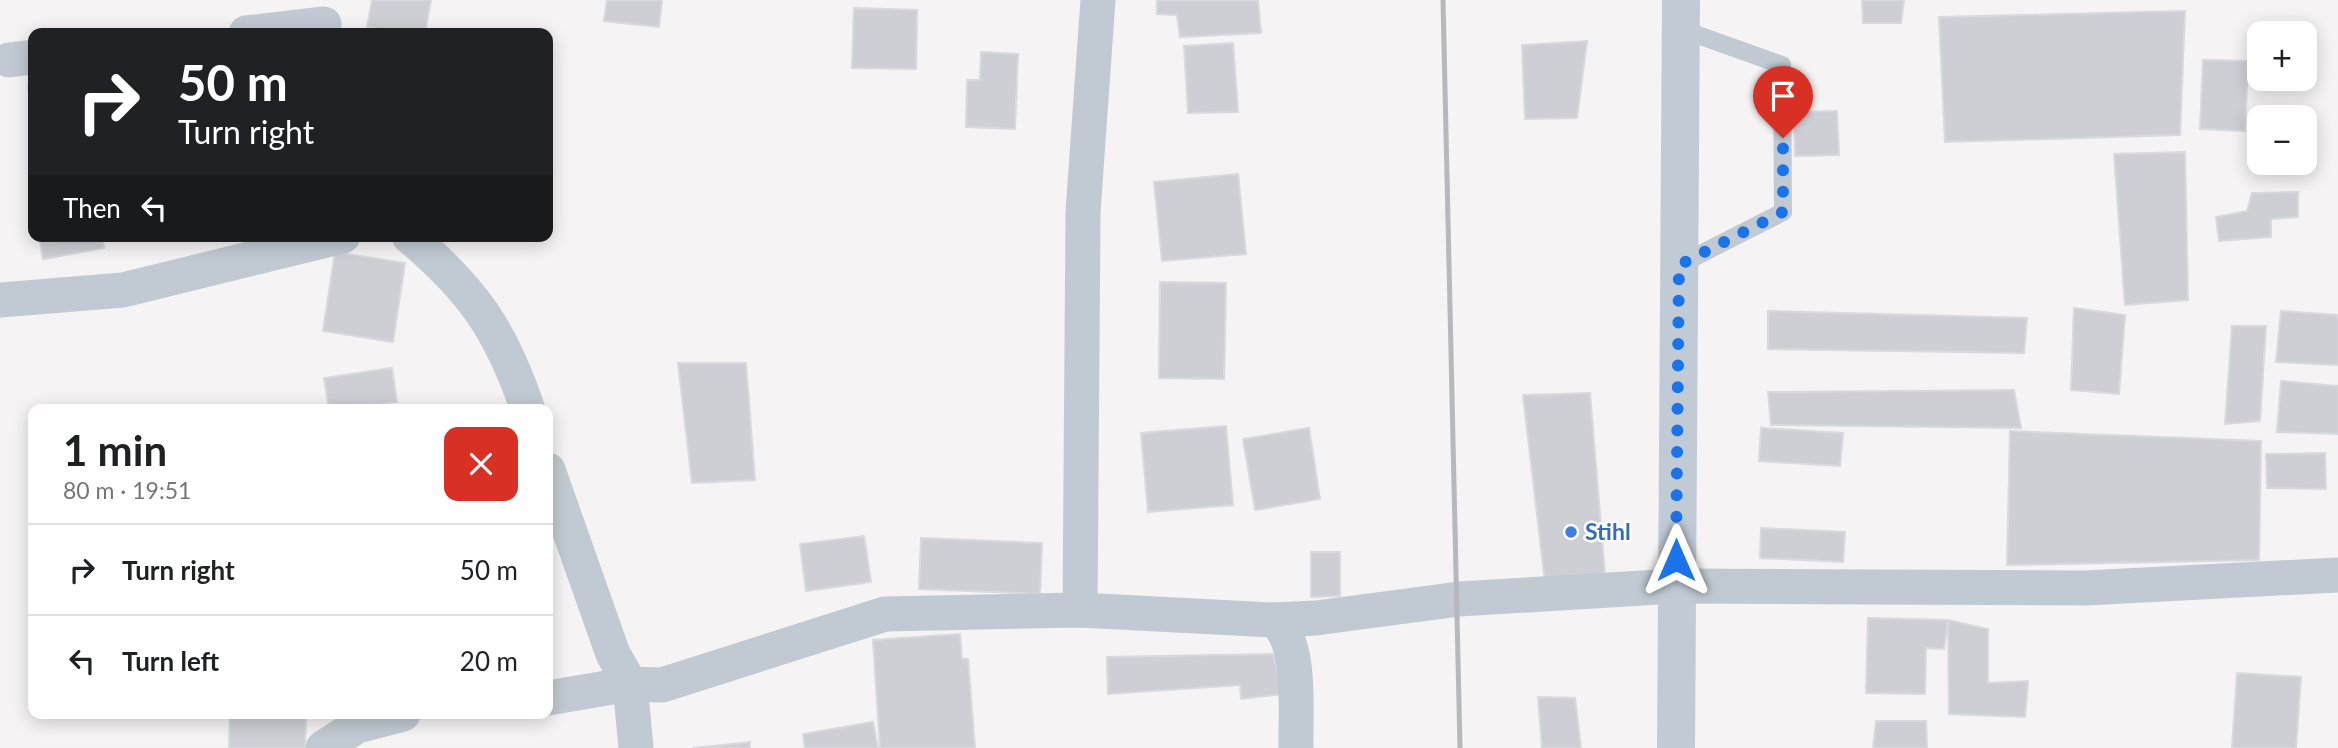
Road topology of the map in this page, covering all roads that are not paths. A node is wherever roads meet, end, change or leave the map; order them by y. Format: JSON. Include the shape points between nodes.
{"nodes":[{"id":1,"x":1098,"y":0,"type":"edge"},
{"id":2,"x":1681,"y":15,"type":"edge"},
{"id":3,"x":326,"y":19,"type":"edge"},
{"id":4,"x":275,"y":28,"type":"edge"},
{"id":5,"x":319,"y":242,"type":"edge"},
{"id":6,"x":416,"y":242,"type":"edge"},
{"id":7,"x":1679,"y":265,"type":"junction"},
{"id":8,"x":0,"y":300,"type":"edge"},
{"id":9,"x":525,"y":404,"type":"edge"},
{"id":10,"x":553,"y":486,"type":"edge"},
{"id":11,"x":2338,"y":575,"type":"edge"},
{"id":12,"x":1676,"y":586,"type":"junction"},
{"id":13,"x":1080,"y":610,"type":"junction"},
{"id":14,"x":1316,"y":618,"type":"junction"},
{"id":15,"x":1273,"y":620,"type":"junction"},
{"id":16,"x":1293,"y":652,"type":"junction"},
{"id":17,"x":630,"y":684,"type":"junction"},
{"id":18,"x":553,"y":697,"type":"edge"},
{"id":19,"x":384,"y":719,"type":"edge"},
{"id":20,"x":323,"y":748,"type":"edge"},
{"id":21,"x":636,"y":748,"type":"edge"},
{"id":22,"x":1296,"y":748,"type":"edge"},
{"id":23,"x":1676,"y":748,"type":"edge"}],
"edges":[{"from":1,"to":13,"type":"street","via":[[1083,212]]},
{"from":2,"to":7,"type":"main road"},
{"from":2,"to":7,"type":"lane","via":[[1782,65],[1783,212]]},
{"from":3,"to":4,"type":"street"},
{"from":5,"to":8,"type":"street","via":[[123,290]]},
{"from":6,"to":9,"type":"street","via":[[449,270],[482,308],[512,365]]},
{"from":7,"to":12,"type":"main road"},
{"from":10,"to":17,"type":"street","via":[[613,654]]},
{"from":11,"to":12,"type":"street","via":[[2086,589]]},
{"from":12,"to":14,"type":"street","via":[[1459,599]]},
{"from":12,"to":23,"type":"main road"},
{"from":13,"to":15,"type":"street"},
{"from":13,"to":17,"type":"street","via":[[885,614],[662,685]]},
{"from":14,"to":15,"type":"street"},
{"from":14,"to":16,"type":"street"},
{"from":15,"to":16,"type":"street","via":[[1287,633]]},
{"from":16,"to":22,"type":"street"},
{"from":17,"to":18,"type":"street"},
{"from":17,"to":21,"type":"street"},
{"from":19,"to":20,"type":"street","via":[[357,726]]}]}
